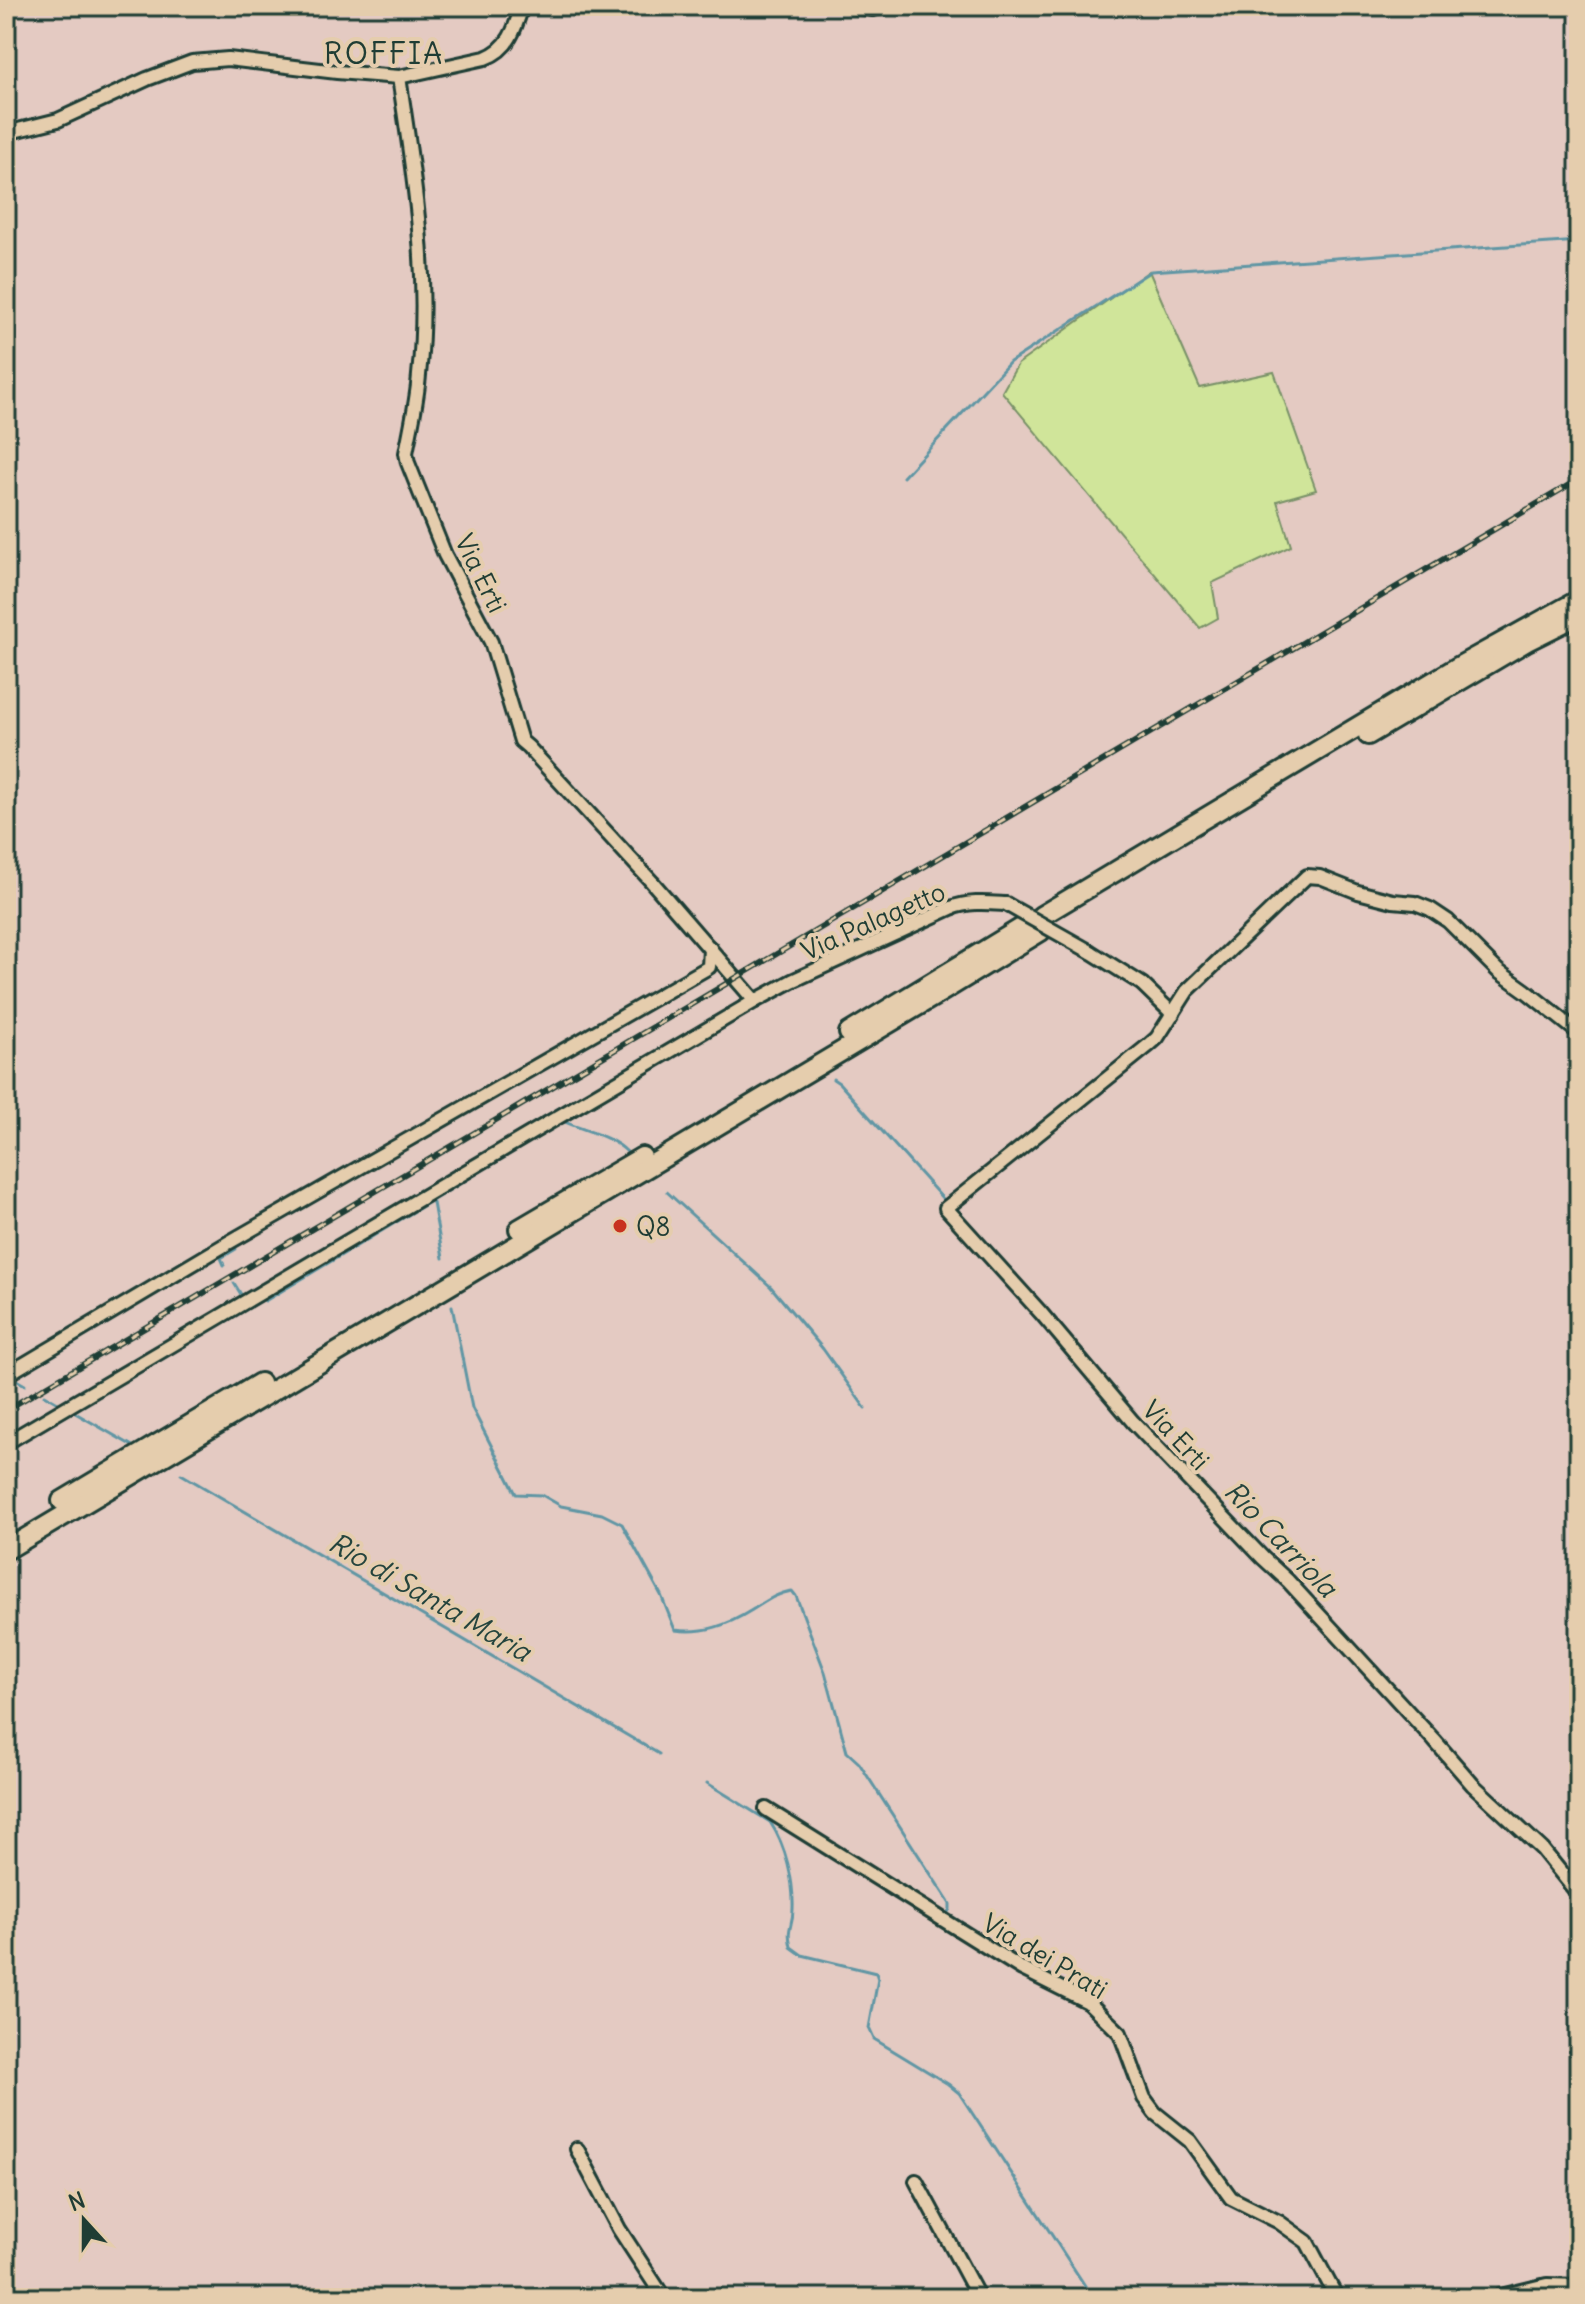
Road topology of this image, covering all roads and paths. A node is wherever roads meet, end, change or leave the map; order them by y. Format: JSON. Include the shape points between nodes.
{"nodes":[{"id":1,"x":522,"y":6,"type":"edge"},
{"id":2,"x":852,"y":6,"type":"edge"},
{"id":3,"x":888,"y":6,"type":"edge"},
{"id":4,"x":399,"y":77,"type":"junction"},
{"id":5,"x":6,"y":133,"type":"edge"},
{"id":6,"x":1579,"y":600,"type":"edge"},
{"id":7,"x":1579,"y":615,"type":"edge"},
{"id":8,"x":1041,"y":923,"type":"junction"},
{"id":9,"x":710,"y":948,"type":"junction"},
{"id":10,"x":755,"y":1001,"type":"junction"},
{"id":11,"x":1173,"y":1014,"type":"junction"},
{"id":12,"x":1579,"y":1033,"type":"edge"},
{"id":13,"x":8,"y":1373,"type":"edge"},
{"id":14,"x":6,"y":1443,"type":"edge"},
{"id":15,"x":6,"y":1537,"type":"edge"},
{"id":16,"x":6,"y":1550,"type":"edge"},
{"id":17,"x":766,"y":1809,"type":"dead end"},
{"id":18,"x":1579,"y":1895,"type":"edge"},
{"id":19,"x":577,"y":2149,"type":"dead end"},
{"id":20,"x":916,"y":2181,"type":"dead end"},
{"id":21,"x":1579,"y":2288,"type":"edge"},
{"id":22,"x":664,"y":2298,"type":"edge"},
{"id":23,"x":979,"y":2298,"type":"edge"},
{"id":24,"x":1337,"y":2298,"type":"edge"},
{"id":25,"x":1501,"y":2298,"type":"edge"}],
"edges":[{"from":1,"to":4,"type":"street","via":[[497,54]]},
{"from":2,"to":3,"type":"street"},
{"from":4,"to":5,"type":"street","via":[[228,59],[192,62],[58,120]]},
{"from":4,"to":9,"type":"street","name":"Via Erti","via":[[421,260],[420,374],[408,463],[445,555],[491,642],[521,741]]},
{"from":6,"to":8,"type":"highway","via":[[1456,668]]},
{"from":7,"to":8,"type":"highway"},
{"from":8,"to":15,"type":"highway"},
{"from":8,"to":16,"type":"highway","via":[[946,989]]},
{"from":9,"to":10,"type":"street","name":"Via Erti"},
{"from":9,"to":13,"type":"street","via":[[709,967]]},
{"from":10,"to":11,"type":"street","name":"Via Palagetto","bridge":true,"via":[[962,904],[1006,904],[1142,984]]},
{"from":10,"to":14,"type":"street","name":"Via Palagetto"},
{"from":11,"to":12,"type":"street","via":[[1215,962],[1307,876],[1430,909],[1498,971]]},
{"from":11,"to":18,"type":"street","name":"Via Erti","via":[[1149,1045],[946,1208],[1133,1422],[1288,1581],[1473,1785],[1542,1849]]},
{"from":17,"to":24,"type":"street","name":"Via dei Prati","via":[[1022,1969],[1088,2002],[1120,2033],[1144,2098],[1155,2113],[1190,2141],[1231,2198],[1307,2242]]},
{"from":19,"to":22,"type":"street","via":[[619,2229]]},
{"from":20,"to":23,"type":"street"},
{"from":21,"to":25,"type":"main road","via":[[1547,2287]]}]}
